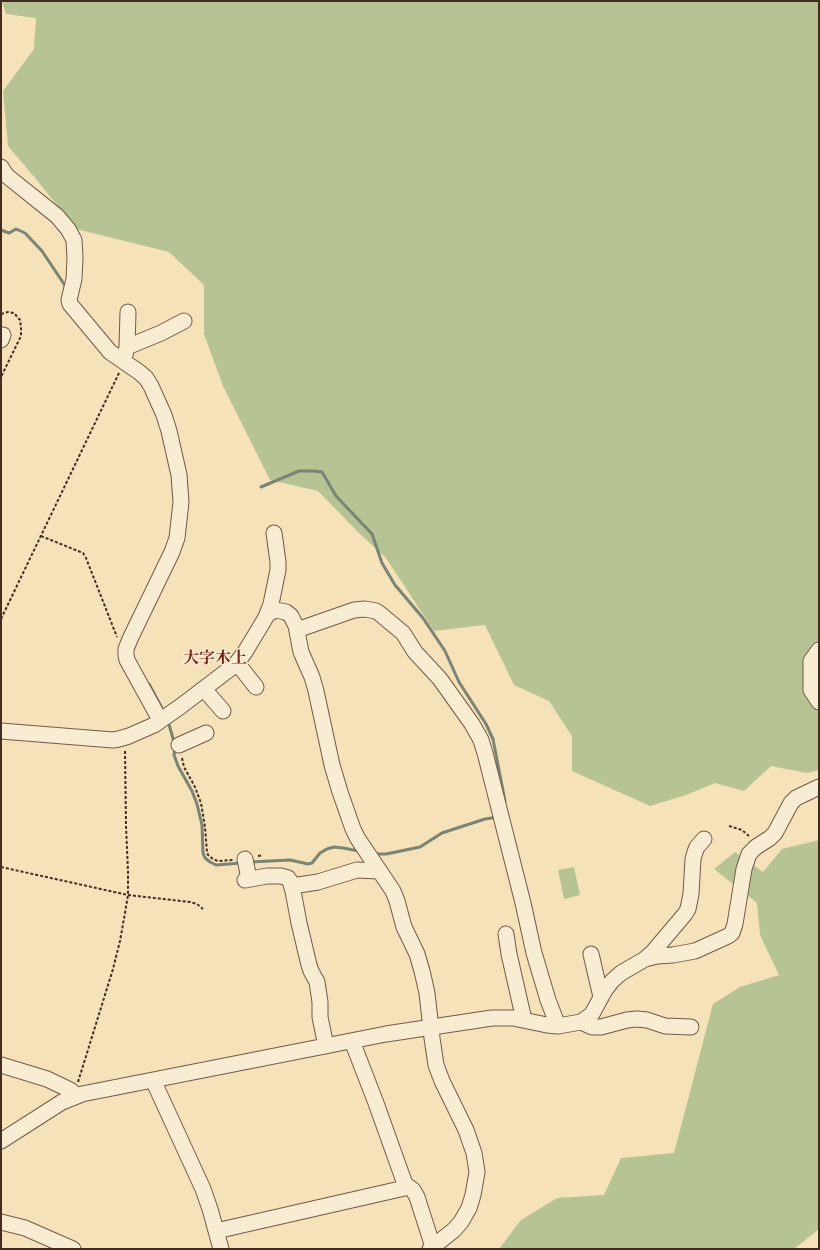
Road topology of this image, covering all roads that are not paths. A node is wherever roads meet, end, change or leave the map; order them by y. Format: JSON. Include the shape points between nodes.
{"nodes":[{"id":1,"x":1,"y":167,"type":"edge"},
{"id":2,"x":128,"y":312,"type":"dead end"},
{"id":3,"x":184,"y":321,"type":"dead end"},
{"id":4,"x":126,"y":354,"type":"junction"},
{"id":5,"x":274,"y":533,"type":"dead end"},
{"id":6,"x":268,"y":614,"type":"junction"},
{"id":7,"x":297,"y":630,"type":"junction"},
{"id":8,"x":819,"y":650,"type":"edge"},
{"id":9,"x":237,"y":663,"type":"junction"},
{"id":10,"x":256,"y":687,"type":"dead end"},
{"id":11,"x":204,"y":689,"type":"junction"},
{"id":12,"x":819,"y":702,"type":"edge"},
{"id":13,"x":223,"y":711,"type":"dead end"},
{"id":14,"x":160,"y":720,"type":"junction"},
{"id":15,"x":1,"y":731,"type":"edge"},
{"id":16,"x":206,"y":733,"type":"dead end"},
{"id":17,"x":179,"y":745,"type":"road end"},
{"id":18,"x":819,"y":787,"type":"edge"},
{"id":19,"x":704,"y":839,"type":"dead end"},
{"id":20,"x":245,"y":859,"type":"road end"},
{"id":21,"x":379,"y":871,"type":"junction"},
{"id":22,"x":292,"y":886,"type":"junction"},
{"id":23,"x":506,"y":934,"type":"dead end"},
{"id":24,"x":591,"y":954,"type":"dead end"},
{"id":25,"x":645,"y":959,"type":"junction"},
{"id":26,"x":541,"y":978,"type":"junction"},
{"id":27,"x":515,"y":982,"type":"junction"},
{"id":28,"x":601,"y":997,"type":"junction"},
{"id":29,"x":524,"y":1020,"type":"junction"},
{"id":30,"x":581,"y":1022,"type":"junction"},
{"id":31,"x":558,"y":1026,"type":"junction"},
{"id":32,"x":691,"y":1027,"type":"dead end"},
{"id":33,"x":430,"y":1028,"type":"junction"},
{"id":34,"x":352,"y":1040,"type":"junction"},
{"id":35,"x":326,"y":1046,"type":"junction"},
{"id":36,"x":1,"y":1065,"type":"edge"},
{"id":37,"x":153,"y":1080,"type":"junction"},
{"id":38,"x":75,"y":1094,"type":"junction"},
{"id":39,"x":1,"y":1141,"type":"edge"},
{"id":40,"x":406,"y":1187,"type":"junction"},
{"id":41,"x":1,"y":1222,"type":"edge"},
{"id":42,"x":216,"y":1231,"type":"junction"},
{"id":43,"x":432,"y":1248,"type":"edge"},
{"id":44,"x":73,"y":1249,"type":"edge"},
{"id":45,"x":221,"y":1249,"type":"edge"}],
"edges":[{"from":1,"to":4,"type":"street","via":[[6,175],[57,216],[68,229],[74,240],[75,258],[69,302],[110,352]]},
{"from":2,"to":4,"type":"street"},
{"from":3,"to":4,"type":"street"},
{"from":4,"to":14,"type":"street","via":[[151,386],[164,415],[179,475],[181,502],[175,546],[126,649],[127,660]]},
{"from":5,"to":6,"type":"street","via":[[278,566]]},
{"from":6,"to":7,"type":"street","via":[[273,610],[289,613]]},
{"from":6,"to":9,"type":"street"},
{"from":7,"to":21,"type":"street","via":[[301,652],[316,691],[340,792],[355,834]]},
{"from":7,"to":26,"type":"street","via":[[354,610],[376,611],[403,633],[472,724],[481,740]]},
{"from":8,"to":12,"type":"street","via":[[811,661],[811,690]]},
{"from":9,"to":10,"type":"street"},
{"from":9,"to":11,"type":"street"},
{"from":11,"to":13,"type":"street"},
{"from":11,"to":14,"type":"street"},
{"from":14,"to":15,"type":"street","via":[[125,738],[113,740]]},
{"from":16,"to":17,"type":"street"},
{"from":18,"to":25,"type":"street","via":[[796,798],[775,833],[752,851],[744,869],[736,924],[732,933],[695,950]]},
{"from":19,"to":25,"type":"street","via":[[697,847],[693,859],[691,894],[686,914]]},
{"from":20,"to":22,"type":"street","via":[[247,879],[281,876],[288,878]]},
{"from":21,"to":22,"type":"street","via":[[357,870],[318,882]]},
{"from":21,"to":33,"type":"street","via":[[395,894],[404,927],[417,954],[426,992]]},
{"from":22,"to":35,"type":"street","via":[[310,970],[317,982]]},
{"from":23,"to":27,"type":"street"},
{"from":24,"to":28,"type":"street"},
{"from":25,"to":28,"type":"street","via":[[616,976]]},
{"from":26,"to":27,"type":"street"},
{"from":26,"to":31,"type":"street"},
{"from":27,"to":29,"type":"street"},
{"from":28,"to":30,"type":"street","via":[[592,1014]]},
{"from":29,"to":31,"type":"street"},
{"from":29,"to":33,"type":"street","via":[[503,1017]]},
{"from":30,"to":31,"type":"street"},
{"from":30,"to":32,"type":"street","via":[[592,1027],[601,1027],[637,1019],[665,1026]]},
{"from":33,"to":34,"type":"street"},
{"from":33,"to":43,"type":"street","via":[[438,1072],[468,1136],[477,1172],[471,1202],[464,1218]]},
{"from":34,"to":35,"type":"street"},
{"from":34,"to":40,"type":"street"},
{"from":35,"to":37,"type":"street"},
{"from":36,"to":38,"type":"street","via":[[47,1079]]},
{"from":37,"to":38,"type":"street"},
{"from":37,"to":42,"type":"street","via":[[203,1189]]},
{"from":38,"to":39,"type":"street"},
{"from":40,"to":42,"type":"street"},
{"from":40,"to":43,"type":"street","via":[[411,1188],[417,1197]]},
{"from":41,"to":44,"type":"street","via":[[25,1228]]},
{"from":42,"to":45,"type":"street"}]}
